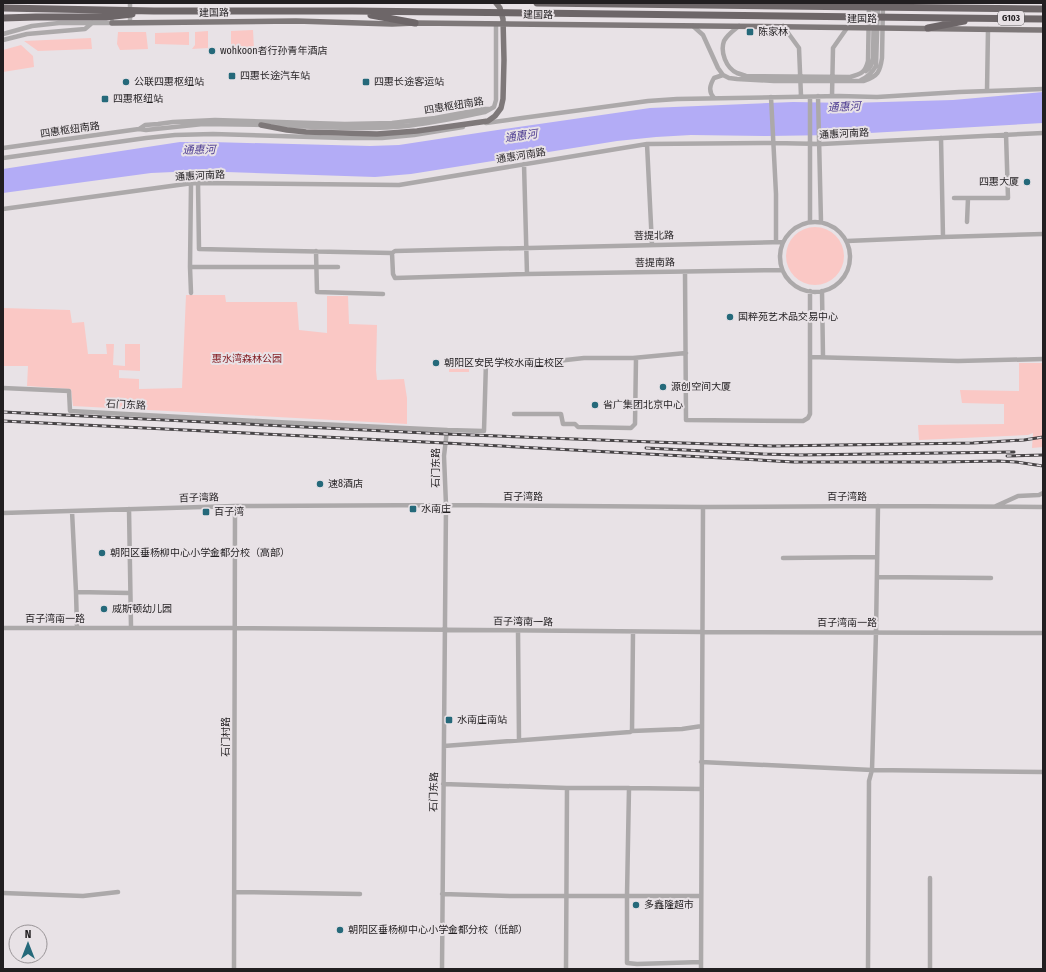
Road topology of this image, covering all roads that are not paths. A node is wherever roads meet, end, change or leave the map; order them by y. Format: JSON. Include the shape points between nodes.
{"nodes":[{"id":1,"x":103,"y":3,"type":"edge"},
{"id":2,"x":112,"y":3,"type":"edge"},
{"id":3,"x":130,"y":3,"type":"edge"},
{"id":4,"x":496,"y":3,"type":"edge"},
{"id":5,"x":537,"y":3,"type":"edge"},
{"id":6,"x":869,"y":3,"type":"edge"},
{"id":7,"x":874,"y":3,"type":"edge"},
{"id":8,"x":878,"y":3,"type":"edge"},
{"id":9,"x":883,"y":3,"type":"edge"},
{"id":10,"x":888,"y":3,"type":"edge"},
{"id":11,"x":934,"y":7,"type":"junction"},
{"id":12,"x":3,"y":8,"type":"edge"},
{"id":13,"x":1043,"y":9,"type":"edge"},
{"id":14,"x":154,"y":11,"type":"junction"},
{"id":15,"x":352,"y":11,"type":"junction"},
{"id":16,"x":36,"y":17,"type":"junction"},
{"id":17,"x":3,"y":18,"type":"edge"},
{"id":18,"x":978,"y":18,"type":"junction"},
{"id":19,"x":1043,"y":19,"type":"edge"},
{"id":20,"x":130,"y":22,"type":"junction"},
{"id":21,"x":92,"y":23,"type":"junction"},
{"id":22,"x":103,"y":23,"type":"junction"},
{"id":23,"x":112,"y":23,"type":"junction"},
{"id":24,"x":415,"y":23,"type":"junction"},
{"id":25,"x":3,"y":24,"type":"edge"},
{"id":26,"x":496,"y":24,"type":"junction"},
{"id":27,"x":693,"y":26,"type":"junction"},
{"id":28,"x":740,"y":26,"type":"junction"},
{"id":29,"x":783,"y":26,"type":"junction"},
{"id":30,"x":846,"y":28,"type":"junction"},
{"id":31,"x":928,"y":28,"type":"junction"},
{"id":32,"x":988,"y":29,"type":"junction"},
{"id":33,"x":1043,"y":30,"type":"edge"},
{"id":34,"x":3,"y":34,"type":"edge"},
{"id":35,"x":3,"y":40,"type":"edge"},
{"id":36,"x":861,"y":74,"type":"junction"},
{"id":37,"x":723,"y":75,"type":"junction"},
{"id":38,"x":774,"y":78,"type":"junction"},
{"id":39,"x":855,"y":81,"type":"junction"},
{"id":40,"x":1043,"y":89,"type":"edge"},
{"id":41,"x":988,"y":91,"type":"junction"},
{"id":42,"x":801,"y":96,"type":"junction"},
{"id":43,"x":810,"y":96,"type":"junction"},
{"id":44,"x":818,"y":96,"type":"junction"},
{"id":45,"x":832,"y":96,"type":"junction"},
{"id":46,"x":772,"y":97,"type":"junction"},
{"id":47,"x":714,"y":98,"type":"junction"},
{"id":48,"x":491,"y":109,"type":"junction"},
{"id":49,"x":261,"y":126,"type":"junction"},
{"id":50,"x":139,"y":129,"type":"junction"},
{"id":51,"x":1043,"y":133,"type":"edge"},
{"id":52,"x":1006,"y":134,"type":"junction"},
{"id":53,"x":941,"y":138,"type":"junction"},
{"id":54,"x":774,"y":143,"type":"junction"},
{"id":55,"x":648,"y":144,"type":"junction"},
{"id":56,"x":810,"y":144,"type":"junction"},
{"id":57,"x":819,"y":144,"type":"junction"},
{"id":58,"x":3,"y":148,"type":"edge"},
{"id":59,"x":3,"y":158,"type":"edge"},
{"id":60,"x":524,"y":164,"type":"junction"},
{"id":61,"x":198,"y":183,"type":"junction"},
{"id":62,"x":192,"y":184,"type":"junction"},
{"id":63,"x":954,"y":198,"type":"dead end"},
{"id":64,"x":968,"y":198,"type":"junction"},
{"id":65,"x":3,"y":209,"type":"edge"},
{"id":66,"x":810,"y":222,"type":"junction"},
{"id":67,"x":821,"y":222,"type":"junction"},
{"id":68,"x":967,"y":222,"type":"dead end"},
{"id":69,"x":1043,"y":234,"type":"edge"},
{"id":70,"x":943,"y":236,"type":"junction"},
{"id":71,"x":846,"y":241,"type":"junction"},
{"id":72,"x":776,"y":242,"type":"junction"},
{"id":73,"x":783,"y":242,"type":"junction"},
{"id":74,"x":652,"y":245,"type":"junction"},
{"id":75,"x":526,"y":248,"type":"junction"},
{"id":76,"x":316,"y":251,"type":"junction"},
{"id":77,"x":392,"y":253,"type":"junction"},
{"id":78,"x":190,"y":267,"type":"junction"},
{"id":79,"x":316,"y":267,"type":"junction"},
{"id":80,"x":338,"y":267,"type":"dead end"},
{"id":81,"x":782,"y":270,"type":"junction"},
{"id":82,"x":685,"y":272,"type":"junction"},
{"id":83,"x":527,"y":274,"type":"junction"},
{"id":84,"x":810,"y":291,"type":"junction"},
{"id":85,"x":822,"y":291,"type":"junction"},
{"id":86,"x":191,"y":293,"type":"dead end"},
{"id":87,"x":383,"y":294,"type":"dead end"},
{"id":88,"x":686,"y":353,"type":"junction"},
{"id":89,"x":823,"y":356,"type":"junction"},
{"id":90,"x":810,"y":357,"type":"junction"},
{"id":91,"x":636,"y":358,"type":"junction"},
{"id":92,"x":1043,"y":359,"type":"edge"},
{"id":93,"x":3,"y":388,"type":"edge"},
{"id":94,"x":514,"y":414,"type":"dead end"},
{"id":95,"x":447,"y":430,"type":"junction"},
{"id":96,"x":1043,"y":493,"type":"edge"},
{"id":97,"x":446,"y":505,"type":"junction"},
{"id":98,"x":235,"y":506,"type":"junction"},
{"id":99,"x":878,"y":506,"type":"junction"},
{"id":100,"x":703,"y":507,"type":"junction"},
{"id":101,"x":994,"y":507,"type":"junction"},
{"id":102,"x":1043,"y":507,"type":"edge"},
{"id":103,"x":129,"y":509,"type":"junction"},
{"id":104,"x":72,"y":511,"type":"junction"},
{"id":105,"x":3,"y":513,"type":"edge"},
{"id":106,"x":877,"y":557,"type":"junction"},
{"id":107,"x":783,"y":558,"type":"dead end"},
{"id":108,"x":877,"y":577,"type":"junction"},
{"id":109,"x":991,"y":578,"type":"dead end"},
{"id":110,"x":76,"y":592,"type":"junction"},
{"id":111,"x":130,"y":593,"type":"junction"},
{"id":112,"x":3,"y":628,"type":"edge"},
{"id":113,"x":77,"y":628,"type":"junction"},
{"id":114,"x":130,"y":628,"type":"junction"},
{"id":115,"x":235,"y":628,"type":"junction"},
{"id":116,"x":445,"y":630,"type":"junction"},
{"id":117,"x":518,"y":631,"type":"junction"},
{"id":118,"x":633,"y":632,"type":"junction"},
{"id":119,"x":703,"y":632,"type":"junction"},
{"id":120,"x":876,"y":632,"type":"junction"},
{"id":121,"x":1043,"y":633,"type":"edge"},
{"id":122,"x":702,"y":726,"type":"junction"},
{"id":123,"x":632,"y":731,"type":"junction"},
{"id":124,"x":519,"y":740,"type":"junction"},
{"id":125,"x":444,"y":746,"type":"junction"},
{"id":126,"x":701,"y":762,"type":"junction"},
{"id":127,"x":872,"y":770,"type":"junction"},
{"id":128,"x":1043,"y":772,"type":"edge"},
{"id":129,"x":443,"y":784,"type":"junction"},
{"id":130,"x":567,"y":788,"type":"junction"},
{"id":131,"x":629,"y":788,"type":"junction"},
{"id":132,"x":701,"y":789,"type":"junction"},
{"id":133,"x":930,"y":878,"type":"dead end"},
{"id":134,"x":118,"y":892,"type":"dead end"},
{"id":135,"x":234,"y":892,"type":"junction"},
{"id":136,"x":3,"y":893,"type":"edge"},
{"id":137,"x":360,"y":894,"type":"dead end"},
{"id":138,"x":442,"y":894,"type":"junction"},
{"id":139,"x":566,"y":895,"type":"junction"},
{"id":140,"x":627,"y":895,"type":"junction"},
{"id":141,"x":701,"y":896,"type":"junction"},
{"id":142,"x":701,"y":962,"type":"junction"},
{"id":143,"x":234,"y":969,"type":"edge"},
{"id":144,"x":442,"y":969,"type":"edge"},
{"id":145,"x":566,"y":969,"type":"edge"},
{"id":146,"x":700,"y":969,"type":"edge"},
{"id":147,"x":868,"y":969,"type":"edge"},
{"id":148,"x":930,"y":969,"type":"edge"}],
"edges":[{"from":1,"to":22,"type":"street"},
{"from":2,"to":23,"type":"street"},
{"from":3,"to":20,"type":"street"},
{"from":4,"to":49,"type":"main road","via":[[503,19],[503,99],[501,108],[488,121],[377,134],[306,132]]},
{"from":5,"to":11,"type":"highway","number":"G103"},
{"from":6,"to":36,"type":"street","via":[[868,61]]},
{"from":7,"to":36,"type":"street","via":[[872,64]]},
{"from":8,"to":39,"type":"street","via":[[876,66],[873,72]]},
{"from":9,"to":39,"type":"street","via":[[880,67],[877,75],[872,78]]},
{"from":10,"to":11,"type":"highway"},
{"from":11,"to":13,"type":"highway","number":"G103"},
{"from":12,"to":14,"type":"highway","number":"G103"},
{"from":14,"to":15,"type":"highway","number":"G103"},
{"from":14,"to":16,"type":"highway","via":[[106,18]]},
{"from":15,"to":18,"type":"highway","number":"G103"},
{"from":15,"to":24,"type":"highway"},
{"from":16,"to":17,"type":"highway"},
{"from":16,"to":25,"type":"highway"},
{"from":18,"to":19,"type":"highway","number":"G103"},
{"from":18,"to":31,"type":"highway"},
{"from":20,"to":23,"type":"main road","name":"建国路"},
{"from":20,"to":24,"type":"main road","name":"建国路"},
{"from":21,"to":22,"type":"street","name":"建国路"},
{"from":21,"to":34,"type":"street","name":"建国路","via":[[32,26]]},
{"from":21,"to":35,"type":"street","via":[[85,29],[27,34]]},
{"from":22,"to":23,"type":"street","name":"建国路"},
{"from":24,"to":26,"type":"main road","name":"建国路"},
{"from":26,"to":27,"type":"main road","name":"建国路"},
{"from":26,"to":48,"type":"street","via":[[496,100]]},
{"from":27,"to":28,"type":"main road","name":"建国路"},
{"from":27,"to":37,"type":"street","via":[[703,35]]},
{"from":28,"to":29,"type":"main road","name":"建国路"},
{"from":28,"to":38,"type":"street","via":[[724,40],[722,51],[730,68],[746,76]]},
{"from":29,"to":30,"type":"main road","name":"建国路"},
{"from":29,"to":42,"type":"street","via":[[799,48]]},
{"from":30,"to":31,"type":"main road","name":"建国路"},
{"from":30,"to":45,"type":"street","via":[[833,48]]},
{"from":31,"to":32,"type":"main road","name":"建国路"},
{"from":32,"to":33,"type":"main road","name":"建国路"},
{"from":32,"to":41,"type":"street"},
{"from":36,"to":38,"type":"street","via":[[850,77]]},
{"from":37,"to":38,"type":"street","via":[[737,79]]},
{"from":37,"to":47,"type":"street","via":[[714,78],[710,86]]},
{"from":38,"to":39,"type":"street"},
{"from":40,"to":41,"type":"street"},
{"from":41,"to":45,"type":"street","via":[[877,97]]},
{"from":42,"to":43,"type":"street"},
{"from":42,"to":46,"type":"street"},
{"from":43,"to":44,"type":"street"},
{"from":43,"to":56,"type":"street"},
{"from":44,"to":45,"type":"street"},
{"from":44,"to":57,"type":"street"},
{"from":46,"to":47,"type":"street"},
{"from":46,"to":54,"type":"street"},
{"from":47,"to":59,"type":"street","via":[[648,101],[382,138],[175,135]]},
{"from":48,"to":49,"type":"street","name":"四惠枢纽南路","via":[[395,127]]},
{"from":48,"to":50,"type":"street","name":"四惠枢纽南路","via":[[392,123],[194,120],[144,126]]},
{"from":49,"to":50,"type":"street","name":"四惠枢纽南路","via":[[203,124]]},
{"from":50,"to":58,"type":"street","name":"四惠枢纽南路"},
{"from":51,"to":52,"type":"street","name":"通惠河南路"},
{"from":52,"to":53,"type":"street","name":"通惠河南路"},
{"from":52,"to":64,"type":"street","via":[[1008,198]]},
{"from":53,"to":57,"type":"street","name":"通惠河南路"},
{"from":53,"to":70,"type":"street"},
{"from":54,"to":55,"type":"street","name":"通惠河南路"},
{"from":54,"to":56,"type":"street","name":"通惠河南路"},
{"from":54,"to":72,"type":"street"},
{"from":55,"to":60,"type":"street","name":"通惠河南路"},
{"from":55,"to":74,"type":"street"},
{"from":56,"to":57,"type":"street","name":"通惠河南路"},
{"from":56,"to":66,"type":"street"},
{"from":57,"to":67,"type":"street"},
{"from":60,"to":61,"type":"street","name":"通惠河南路","via":[[399,184]]},
{"from":60,"to":75,"type":"street"},
{"from":61,"to":62,"type":"street","name":"通惠河南路"},
{"from":61,"to":76,"type":"street","name":"菩提北路","via":[[199,249]]},
{"from":62,"to":65,"type":"street","name":"通惠河南路"},
{"from":62,"to":78,"type":"street"},
{"from":63,"to":64,"type":"street"},
{"from":64,"to":68,"type":"street"},
{"from":66,"to":67,"type":"street"},
{"from":66,"to":73,"type":"street","via":[[795,227]]},
{"from":67,"to":71,"type":"street","via":[[840,232]]},
{"from":69,"to":70,"type":"street"},
{"from":70,"to":71,"type":"street"},
{"from":71,"to":85,"type":"street","via":[[850,250],[848,270],[837,284]]},
{"from":72,"to":73,"type":"street","name":"菩提北路"},
{"from":72,"to":74,"type":"street","name":"菩提北路"},
{"from":73,"to":81,"type":"street","via":[[780,251]]},
{"from":74,"to":75,"type":"street","name":"菩提北路"},
{"from":75,"to":77,"type":"street","name":"菩提北路"},
{"from":75,"to":83,"type":"street"},
{"from":76,"to":77,"type":"street","name":"菩提北路"},
{"from":76,"to":79,"type":"street"},
{"from":77,"to":83,"type":"street","name":"菩提南路","via":[[395,278]]},
{"from":78,"to":79,"type":"street"},
{"from":78,"to":86,"type":"street"},
{"from":79,"to":80,"type":"street"},
{"from":79,"to":87,"type":"street","via":[[316,292]]},
{"from":81,"to":82,"type":"street","name":"菩提南路"},
{"from":81,"to":84,"type":"street","via":[[798,288]]},
{"from":82,"to":83,"type":"street","name":"菩提南路"},
{"from":82,"to":88,"type":"street"},
{"from":84,"to":85,"type":"street"},
{"from":84,"to":90,"type":"street"},
{"from":85,"to":89,"type":"street"},
{"from":88,"to":90,"type":"street","via":[[686,420],[803,421],[810,414]]},
{"from":88,"to":91,"type":"street"},
{"from":89,"to":90,"type":"street"},
{"from":89,"to":92,"type":"street","via":[[958,361]]},
{"from":91,"to":94,"type":"street","via":[[635,424],[631,428],[578,427],[575,424],[563,424],[561,414]]},
{"from":91,"to":95,"type":"street","via":[[486,362],[484,431]]},
{"from":93,"to":95,"type":"street","name":"石门东路","via":[[69,391],[70,411]]},
{"from":95,"to":97,"type":"street","name":"石门东路","via":[[444,456]]},
{"from":96,"to":101,"type":"street","via":[[1018,496]]},
{"from":97,"to":98,"type":"street","name":"百子湾路"},
{"from":97,"to":100,"type":"street","name":"百子湾路"},
{"from":97,"to":116,"type":"street","name":"石门东路"},
{"from":98,"to":103,"type":"street","name":"百子湾路"},
{"from":98,"to":115,"type":"street","name":"石门村路"},
{"from":99,"to":100,"type":"street","name":"百子湾路"},
{"from":99,"to":101,"type":"street","name":"百子湾路"},
{"from":99,"to":106,"type":"street"},
{"from":100,"to":119,"type":"street"},
{"from":101,"to":102,"type":"street","name":"百子湾路"},
{"from":103,"to":104,"type":"street","name":"百子湾路"},
{"from":103,"to":111,"type":"street"},
{"from":104,"to":105,"type":"street","name":"百子湾路"},
{"from":104,"to":110,"type":"street"},
{"from":106,"to":107,"type":"street"},
{"from":106,"to":108,"type":"street"},
{"from":108,"to":109,"type":"street"},
{"from":108,"to":120,"type":"street"},
{"from":110,"to":111,"type":"street"},
{"from":110,"to":113,"type":"street"},
{"from":111,"to":114,"type":"street"},
{"from":112,"to":113,"type":"street","name":"百子湾南一路"},
{"from":113,"to":114,"type":"street","name":"百子湾南一路"},
{"from":114,"to":115,"type":"street","name":"百子湾南一路"},
{"from":115,"to":116,"type":"street","name":"百子湾南一路"},
{"from":115,"to":135,"type":"street","name":"石门村路"},
{"from":116,"to":117,"type":"street","name":"百子湾南一路"},
{"from":116,"to":125,"type":"street","name":"石门东路"},
{"from":117,"to":118,"type":"street","name":"百子湾南一路"},
{"from":117,"to":124,"type":"street"},
{"from":118,"to":119,"type":"street","name":"百子湾南一路"},
{"from":118,"to":123,"type":"street"},
{"from":119,"to":120,"type":"street","name":"百子湾南一路"},
{"from":119,"to":122,"type":"street"},
{"from":120,"to":121,"type":"street","name":"百子湾南一路"},
{"from":120,"to":127,"type":"street"},
{"from":122,"to":123,"type":"street"},
{"from":122,"to":126,"type":"street"},
{"from":123,"to":124,"type":"street"},
{"from":124,"to":125,"type":"street"},
{"from":125,"to":129,"type":"street","name":"石门东路"},
{"from":126,"to":127,"type":"street"},
{"from":126,"to":132,"type":"street"},
{"from":127,"to":128,"type":"street"},
{"from":127,"to":147,"type":"street","via":[[869,781]]},
{"from":129,"to":130,"type":"street"},
{"from":129,"to":138,"type":"street","name":"石门东路"},
{"from":130,"to":131,"type":"street"},
{"from":130,"to":139,"type":"street"},
{"from":131,"to":132,"type":"street"},
{"from":131,"to":140,"type":"street"},
{"from":132,"to":141,"type":"street"},
{"from":133,"to":148,"type":"street"},
{"from":134,"to":136,"type":"street","via":[[83,896]]},
{"from":135,"to":137,"type":"street"},
{"from":135,"to":143,"type":"street","name":"石门村路"},
{"from":138,"to":139,"type":"street"},
{"from":138,"to":144,"type":"street","name":"石门东路"},
{"from":139,"to":140,"type":"street"},
{"from":139,"to":145,"type":"street"},
{"from":140,"to":141,"type":"street"},
{"from":140,"to":142,"type":"street","via":[[627,963]]},
{"from":141,"to":142,"type":"street"},
{"from":142,"to":146,"type":"street"}]}
